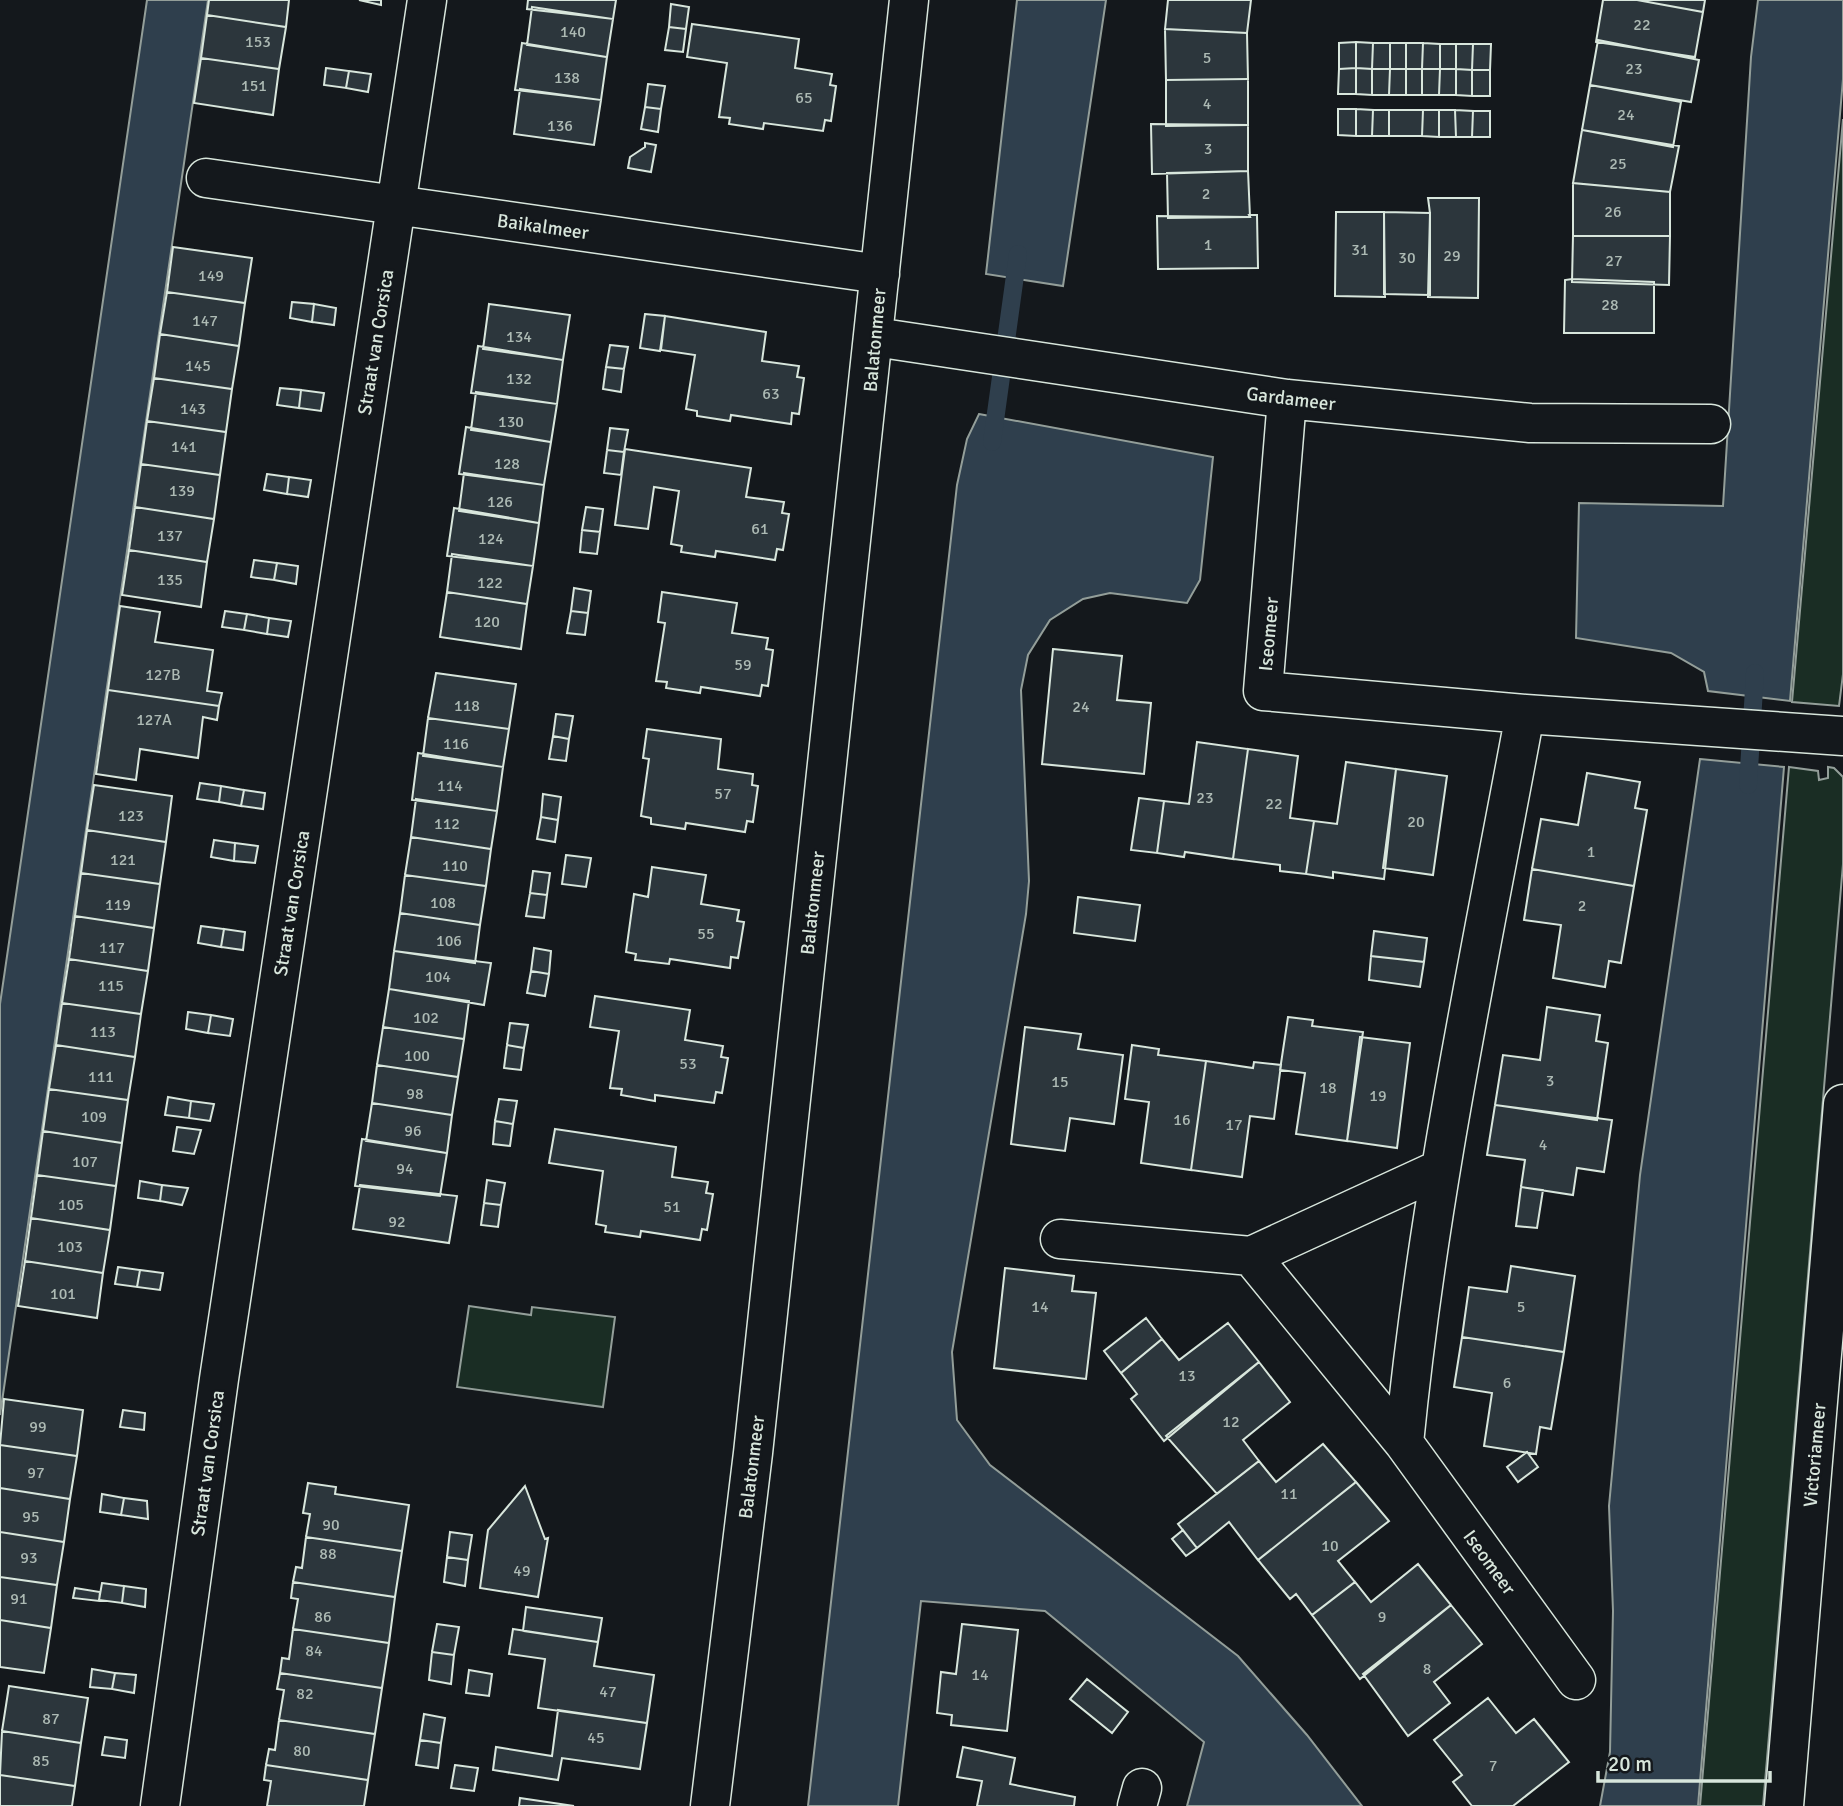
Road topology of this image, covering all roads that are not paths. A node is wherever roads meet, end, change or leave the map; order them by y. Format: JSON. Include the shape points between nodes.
{"nodes":[{"id":1,"x":427,"y":0,"type":"edge"},
{"id":2,"x":909,"y":0,"type":"edge"},
{"id":3,"x":206,"y":178,"type":"dead end"},
{"id":4,"x":396,"y":205,"type":"junction"},
{"id":5,"x":880,"y":274,"type":"junction"},
{"id":6,"x":875,"y":337,"type":"junction"},
{"id":7,"x":1287,"y":399,"type":"junction"},
{"id":8,"x":1711,"y":424,"type":"dead end"},
{"id":9,"x":1525,"y":714,"type":"junction"},
{"id":10,"x":1837,"y":735,"type":"edge"},
{"id":11,"x":1843,"y":1104,"type":"edge"},
{"id":12,"x":1440,"y":1169,"type":"junction"},
{"id":13,"x":1060,"y":1239,"type":"dead end"},
{"id":14,"x":1251,"y":1256,"type":"junction"},
{"id":15,"x":1404,"y":1443,"type":"junction"},
{"id":16,"x":1576,"y":1680,"type":"dead end"},
{"id":17,"x":160,"y":1806,"type":"edge"},
{"id":18,"x":710,"y":1806,"type":"edge"},
{"id":19,"x":1784,"y":1806,"type":"edge"}],
"edges":[{"from":1,"to":4,"type":"street","name":"Straat van Corsica"},
{"from":2,"to":5,"type":"street","name":"Balatonmeer"},
{"from":3,"to":4,"type":"street","name":"Baikalmeer"},
{"from":4,"to":5,"type":"street","name":"Baikalmeer"},
{"from":4,"to":17,"type":"street","name":"Straat van Corsica","via":[[219,1379]]},
{"from":5,"to":6,"type":"street","name":"Balatonmeer"},
{"from":6,"to":7,"type":"street","name":"Gardameer"},
{"from":6,"to":18,"type":"street","name":"Balatonmeer"},
{"from":7,"to":8,"type":"street","name":"Gardameer","via":[[1530,423]]},
{"from":7,"to":9,"type":"street","name":"Iseomeer","via":[[1263,691]]},
{"from":9,"to":10,"type":"street","name":"Iseomeer"},
{"from":9,"to":12,"type":"street"},
{"from":11,"to":19,"type":"street","name":"Victoriameer"},
{"from":12,"to":14,"type":"street"},
{"from":12,"to":15,"type":"street","via":[[1416,1315]]},
{"from":13,"to":14,"type":"street"},
{"from":14,"to":15,"type":"street","name":"Iseomeer"},
{"from":15,"to":16,"type":"street","name":"Iseomeer"}]}
